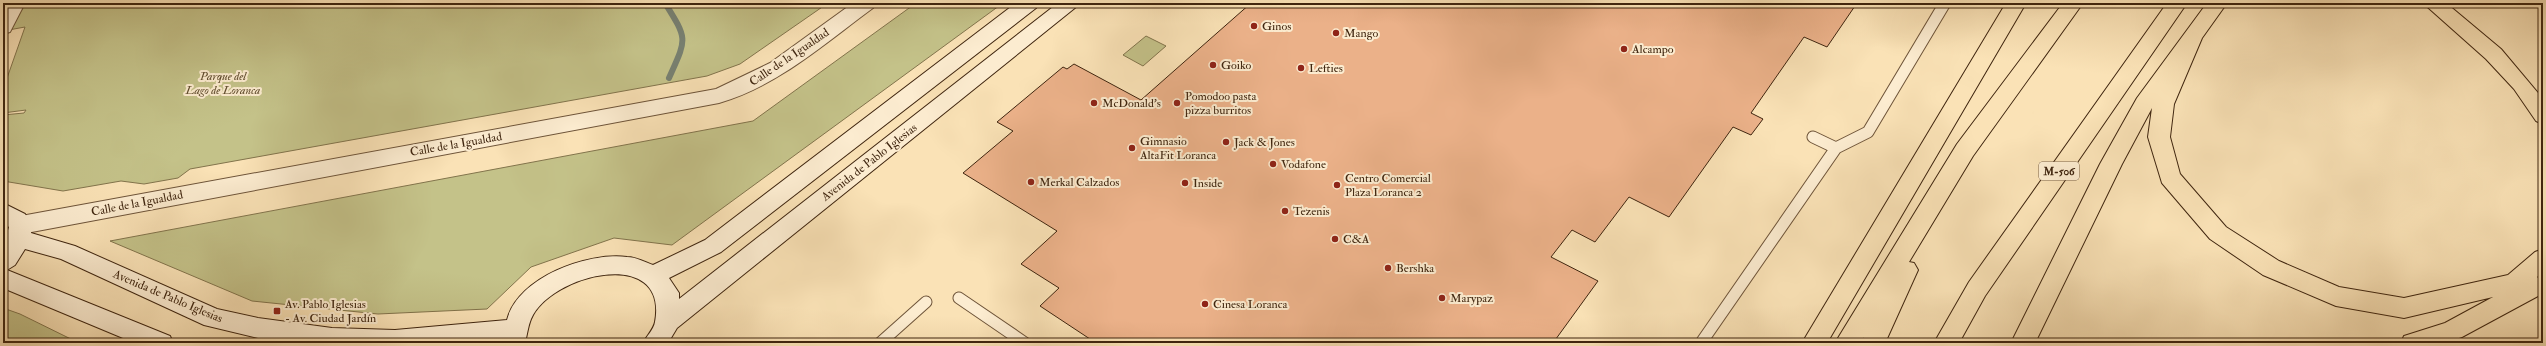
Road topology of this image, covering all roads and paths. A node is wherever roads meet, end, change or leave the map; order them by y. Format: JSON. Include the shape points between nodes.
{"nodes":[{"id":1,"x":15,"y":3,"type":"edge"},
{"id":2,"x":866,"y":3,"type":"edge"},
{"id":3,"x":1029,"y":3,"type":"edge"},
{"id":4,"x":1071,"y":3,"type":"edge"},
{"id":5,"x":1945,"y":3,"type":"edge"},
{"id":6,"x":2016,"y":3,"type":"edge"},
{"id":7,"x":2029,"y":3,"type":"edge"},
{"id":8,"x":2073,"y":3,"type":"edge"},
{"id":9,"x":2177,"y":3,"type":"edge"},
{"id":10,"x":2217,"y":3,"type":"edge"},
{"id":11,"x":2433,"y":3,"type":"edge"},
{"id":12,"x":3,"y":26,"type":"edge"},
{"id":13,"x":2192,"y":39,"type":"junction"},
{"id":14,"x":1985,"y":56,"type":"junction"},
{"id":15,"x":2543,"y":116,"type":"edge"},
{"id":16,"x":1813,"y":137,"type":"dead end"},
{"id":17,"x":1836,"y":148,"type":"junction"},
{"id":18,"x":1940,"y":193,"type":"junction"},
{"id":19,"x":3,"y":212,"type":"edge"},
{"id":20,"x":20,"y":232,"type":"junction"},
{"id":21,"x":2543,"y":258,"type":"edge"},
{"id":22,"x":3,"y":262,"type":"edge"},
{"id":23,"x":2543,"y":270,"type":"edge"},
{"id":24,"x":655,"y":275,"type":"junction"},
{"id":25,"x":3,"y":278,"type":"edge"},
{"id":26,"x":959,"y":298,"type":"dead end"},
{"id":27,"x":926,"y":302,"type":"dead end"},
{"id":28,"x":667,"y":322,"type":"junction"},
{"id":29,"x":513,"y":336,"type":"edge"},
{"id":30,"x":161,"y":343,"type":"edge"},
{"id":31,"x":655,"y":343,"type":"edge"},
{"id":32,"x":880,"y":343,"type":"edge"},
{"id":33,"x":1025,"y":343,"type":"edge"},
{"id":34,"x":1701,"y":343,"type":"edge"},
{"id":35,"x":1814,"y":343,"type":"edge"},
{"id":36,"x":1847,"y":343,"type":"edge"},
{"id":37,"x":1873,"y":343,"type":"edge"},
{"id":38,"x":1946,"y":343,"type":"edge"},
{"id":39,"x":2023,"y":343,"type":"edge"},
{"id":40,"x":2413,"y":343,"type":"edge"}],
"edges":[{"from":1,"to":12,"type":"main road"},
{"from":2,"to":20,"type":"main road","name":"Calle de la Igualdad","via":[[765,75],[741,89],[719,96]]},
{"from":3,"to":24,"type":"main road","via":[[713,246]]},
{"from":4,"to":28,"type":"main road","name":"Avenida de Pablo Iglesias"},
{"from":5,"to":17,"type":"lane","via":[[1868,132]]},
{"from":6,"to":14,"type":"highway"},
{"from":7,"to":14,"type":"highway"},
{"from":8,"to":18,"type":"highway","via":[[1965,150]]},
{"from":9,"to":38,"type":"highway","number":"M-506","via":[[1977,289]]},
{"from":10,"to":13,"type":"highway"},
{"from":11,"to":15,"type":"highway","via":[[2454,18],[2492,54],[2536,102]]},
{"from":13,"to":21,"type":"highway","via":[[2163,104],[2159,137],[2170,177],[2218,233],[2270,268],[2336,296],[2404,308],[2515,283]]},
{"from":13,"to":39,"type":"highway","via":[[2147,98],[2104,178]]},
{"from":14,"to":35,"type":"highway"},
{"from":16,"to":17,"type":"lane"},
{"from":17,"to":34,"type":"lane"},
{"from":18,"to":36,"type":"highway"},
{"from":18,"to":37,"type":"highway"},
{"from":19,"to":20,"type":"main road","via":[[17,220]]},
{"from":20,"to":22,"type":"main road","via":[[10,256]]},
{"from":20,"to":29,"type":"main road","name":"Avenida de Pablo Iglesias","via":[[213,318],[258,328],[332,338],[395,340]]},
{"from":23,"to":40,"type":"highway","via":[[2530,290],[2452,330]]},
{"from":24,"to":28,"type":"main road","via":[[669,296]]},
{"from":24,"to":29,"type":"main road","via":[[628,264],[595,265],[560,278],[531,299]]},
{"from":25,"to":30,"type":"main road"},
{"from":26,"to":33,"type":"lane"},
{"from":27,"to":32,"type":"lane"},
{"from":28,"to":31,"type":"main road"}]}
